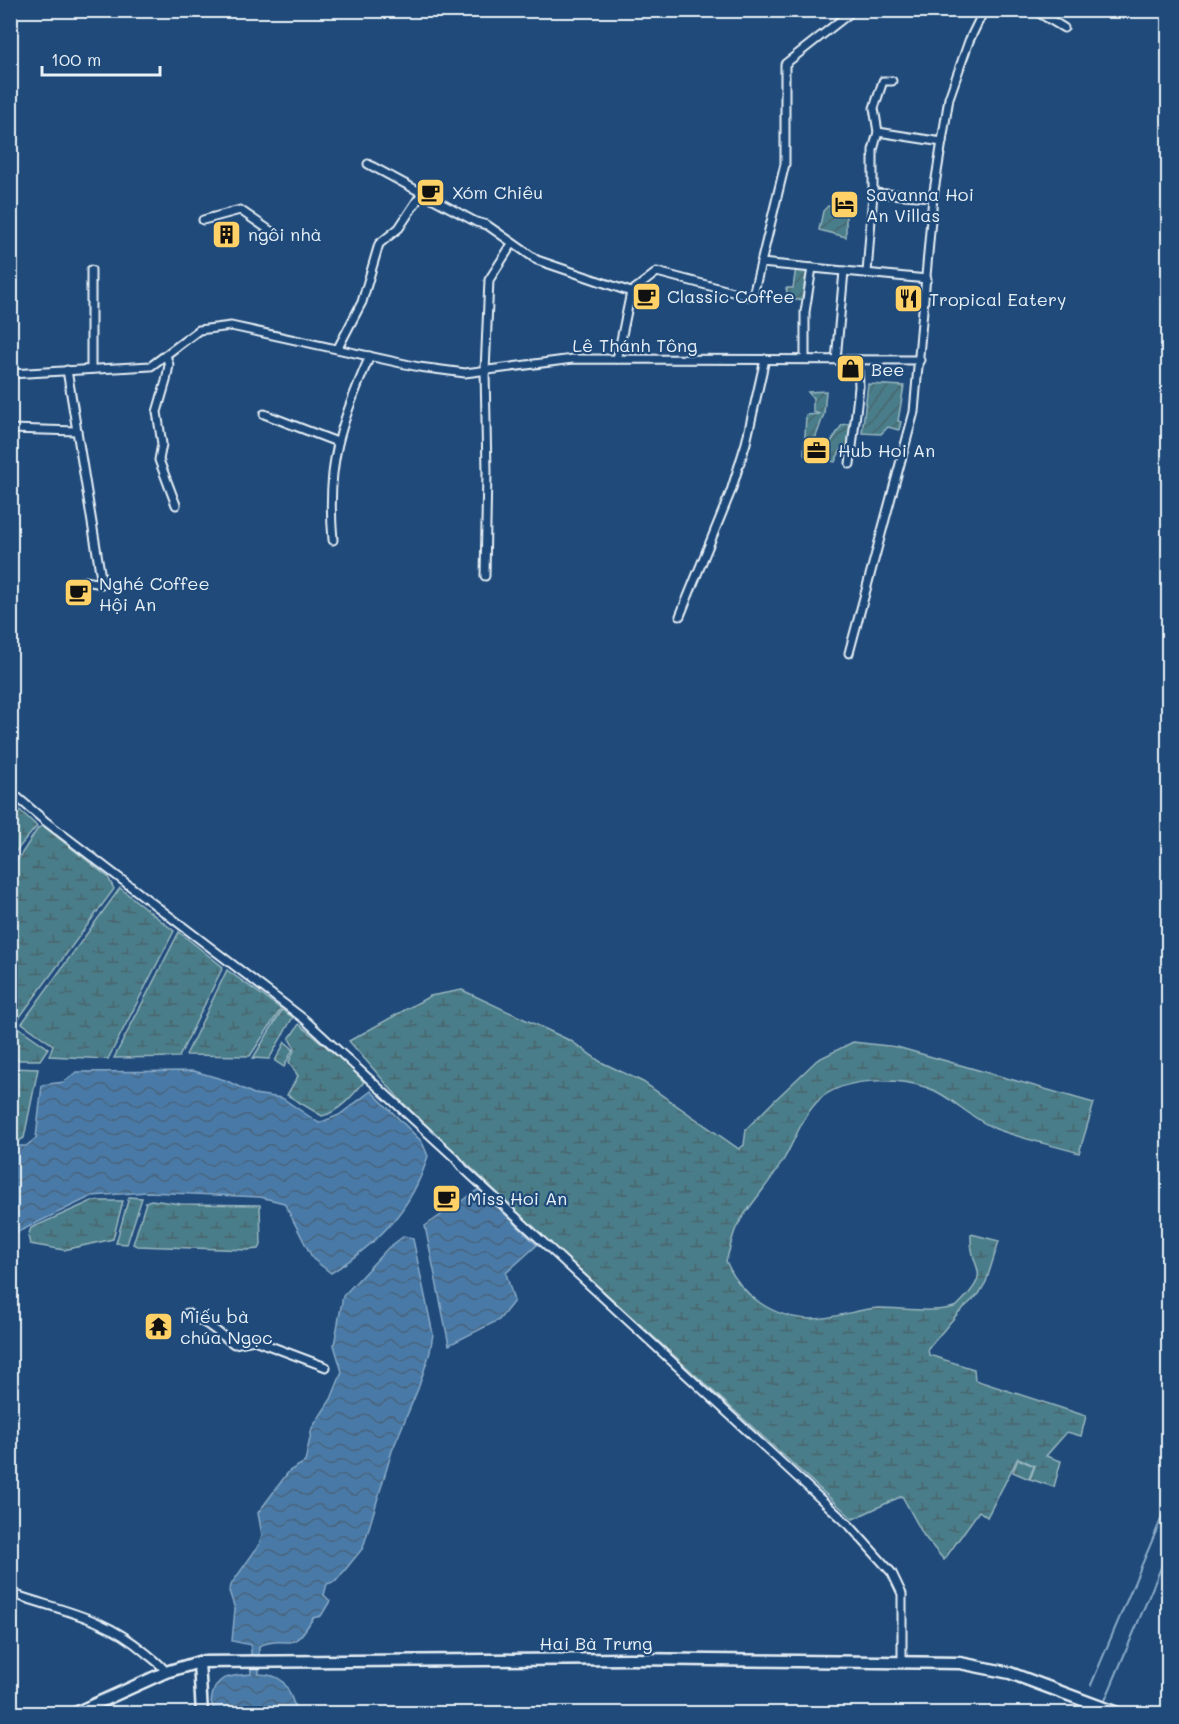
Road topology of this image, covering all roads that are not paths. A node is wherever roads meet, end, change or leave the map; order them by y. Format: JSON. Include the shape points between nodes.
{"nodes":[{"id":1,"x":984,"y":10,"type":"edge"},
{"id":2,"x":1034,"y":10,"type":"edge"},
{"id":3,"x":850,"y":13,"type":"dead end"},
{"id":4,"x":1064,"y":27,"type":"dead end"},
{"id":5,"x":892,"y":81,"type":"dead end"},
{"id":6,"x":878,"y":132,"type":"junction"},
{"id":7,"x":942,"y":142,"type":"junction"},
{"id":8,"x":368,"y":164,"type":"dead end"},
{"id":9,"x":422,"y":193,"type":"junction"},
{"id":10,"x":873,"y":193,"type":"junction"},
{"id":11,"x":933,"y":197,"type":"junction"},
{"id":12,"x":203,"y":220,"type":"dead end"},
{"id":13,"x":275,"y":234,"type":"dead end"},
{"id":14,"x":512,"y":244,"type":"junction"},
{"id":15,"x":760,"y":264,"type":"junction"},
{"id":16,"x":812,"y":268,"type":"junction"},
{"id":17,"x":91,"y":270,"type":"dead end"},
{"id":18,"x":844,"y":271,"type":"junction"},
{"id":19,"x":867,"y":273,"type":"junction"},
{"id":20,"x":927,"y":279,"type":"junction"},
{"id":21,"x":631,"y":292,"type":"junction"},
{"id":22,"x":338,"y":348,"type":"junction"},
{"id":23,"x":166,"y":355,"type":"junction"},
{"id":24,"x":370,"y":356,"type":"junction"},
{"id":25,"x":617,"y":359,"type":"junction"},
{"id":26,"x":765,"y":359,"type":"junction"},
{"id":27,"x":805,"y":359,"type":"junction"},
{"id":28,"x":836,"y":360,"type":"junction"},
{"id":29,"x":858,"y":360,"type":"junction"},
{"id":30,"x":920,"y":360,"type":"junction"},
{"id":31,"x":91,"y":369,"type":"junction"},
{"id":32,"x":67,"y":370,"type":"junction"},
{"id":33,"x":485,"y":371,"type":"junction"},
{"id":34,"x":10,"y":374,"type":"edge"},
{"id":35,"x":264,"y":414,"type":"dead end"},
{"id":36,"x":10,"y":429,"type":"edge"},
{"id":37,"x":77,"y":432,"type":"junction"},
{"id":38,"x":337,"y":442,"type":"junction"},
{"id":39,"x":850,"y":464,"type":"dead end"},
{"id":40,"x":176,"y":505,"type":"dead end"},
{"id":41,"x":333,"y":540,"type":"dead end"},
{"id":42,"x":485,"y":576,"type":"dead end"},
{"id":43,"x":77,"y":594,"type":"dead end"},
{"id":44,"x":680,"y":616,"type":"dead end"},
{"id":45,"x":849,"y":653,"type":"dead end"},
{"id":46,"x":10,"y":791,"type":"edge"},
{"id":47,"x":187,"y":1313,"type":"dead end"},
{"id":48,"x":326,"y":1367,"type":"dead end"},
{"id":49,"x":10,"y":1593,"type":"edge"},
{"id":50,"x":200,"y":1662,"type":"junction"},
{"id":51,"x":902,"y":1662,"type":"junction"},
{"id":52,"x":166,"y":1672,"type":"junction"},
{"id":53,"x":74,"y":1713,"type":"edge"},
{"id":54,"x":202,"y":1713,"type":"edge"},
{"id":55,"x":1120,"y":1713,"type":"edge"}],
"edges":[{"from":1,"to":7,"type":"street","via":[[949,98]]},
{"from":2,"to":4,"type":"street"},
{"from":3,"to":15,"type":"street","via":[[785,64],[785,164]]},
{"from":5,"to":6,"type":"street","via":[[883,81],[874,108]]},
{"from":6,"to":7,"type":"street"},
{"from":6,"to":10,"type":"street","via":[[873,150]]},
{"from":7,"to":11,"type":"street"},
{"from":8,"to":9,"type":"street"},
{"from":9,"to":14,"type":"street","via":[[487,225]]},
{"from":9,"to":22,"type":"street","via":[[399,228],[379,244],[362,302]]},
{"from":10,"to":11,"type":"street"},
{"from":10,"to":19,"type":"street"},
{"from":11,"to":20,"type":"street"},
{"from":12,"to":13,"type":"street","via":[[240,210]]},
{"from":14,"to":21,"type":"street","via":[[537,260]]},
{"from":14,"to":33,"type":"street","via":[[489,280]]},
{"from":15,"to":16,"type":"street"},
{"from":15,"to":21,"type":"street","via":[[753,295],[748,297],[657,272]]},
{"from":16,"to":18,"type":"street"},
{"from":16,"to":27,"type":"street","via":[[805,312]]},
{"from":17,"to":31,"type":"street"},
{"from":18,"to":19,"type":"street"},
{"from":18,"to":28,"type":"street"},
{"from":19,"to":20,"type":"street"},
{"from":20,"to":30,"type":"street"},
{"from":21,"to":25,"type":"street"},
{"from":22,"to":23,"type":"street","name":"Lê Thánh Tông","via":[[231,326],[200,330]]},
{"from":22,"to":24,"type":"street","name":"Lê Thánh Tông"},
{"from":23,"to":31,"type":"street","name":"Lê Thánh Tông","via":[[151,366]]},
{"from":23,"to":40,"type":"street","via":[[169,365],[156,412],[162,444],[159,460]]},
{"from":24,"to":33,"type":"street","name":"Lê Thánh Tông","via":[[465,374]]},
{"from":24,"to":38,"type":"street"},
{"from":25,"to":26,"type":"street","name":"Lê Thánh Tông"},
{"from":25,"to":33,"type":"street","name":"Lê Thánh Tông","via":[[573,359]]},
{"from":26,"to":27,"type":"street","name":"Lê Thánh Tông"},
{"from":26,"to":44,"type":"street","via":[[731,490]]},
{"from":27,"to":28,"type":"street","name":"Lê Thánh Tông"},
{"from":28,"to":29,"type":"street","name":"Lê Thánh Tông"},
{"from":29,"to":30,"type":"street","name":"Lê Thánh Tông"},
{"from":29,"to":39,"type":"street","via":[[859,387]]},
{"from":30,"to":45,"type":"street","via":[[908,438]]},
{"from":31,"to":32,"type":"street","name":"Lê Thánh Tông"},
{"from":32,"to":34,"type":"street","name":"Lê Thánh Tông"},
{"from":32,"to":37,"type":"street"},
{"from":33,"to":42,"type":"street"},
{"from":35,"to":38,"type":"street"},
{"from":36,"to":37,"type":"street"},
{"from":37,"to":43,"type":"street","via":[[102,584],[85,581],[83,593]]},
{"from":38,"to":41,"type":"street","via":[[330,507]]},
{"from":46,"to":51,"type":"street","via":[[304,1019],[850,1526],[892,1573],[902,1594]]},
{"from":47,"to":48,"type":"street","via":[[234,1344],[254,1340]]},
{"from":49,"to":52,"type":"street","via":[[54,1608],[66,1608],[112,1628]]},
{"from":50,"to":51,"type":"street","name":"Hai Bà Trưng","via":[[630,1659]]},
{"from":50,"to":52,"type":"street","name":"Hai Bà Trưng"},
{"from":50,"to":54,"type":"street"},
{"from":51,"to":55,"type":"street","name":"Hai Bà Trưng","via":[[960,1663],[1010,1672]]},
{"from":52,"to":53,"type":"street","name":"Hai Bà Trưng"}]}
